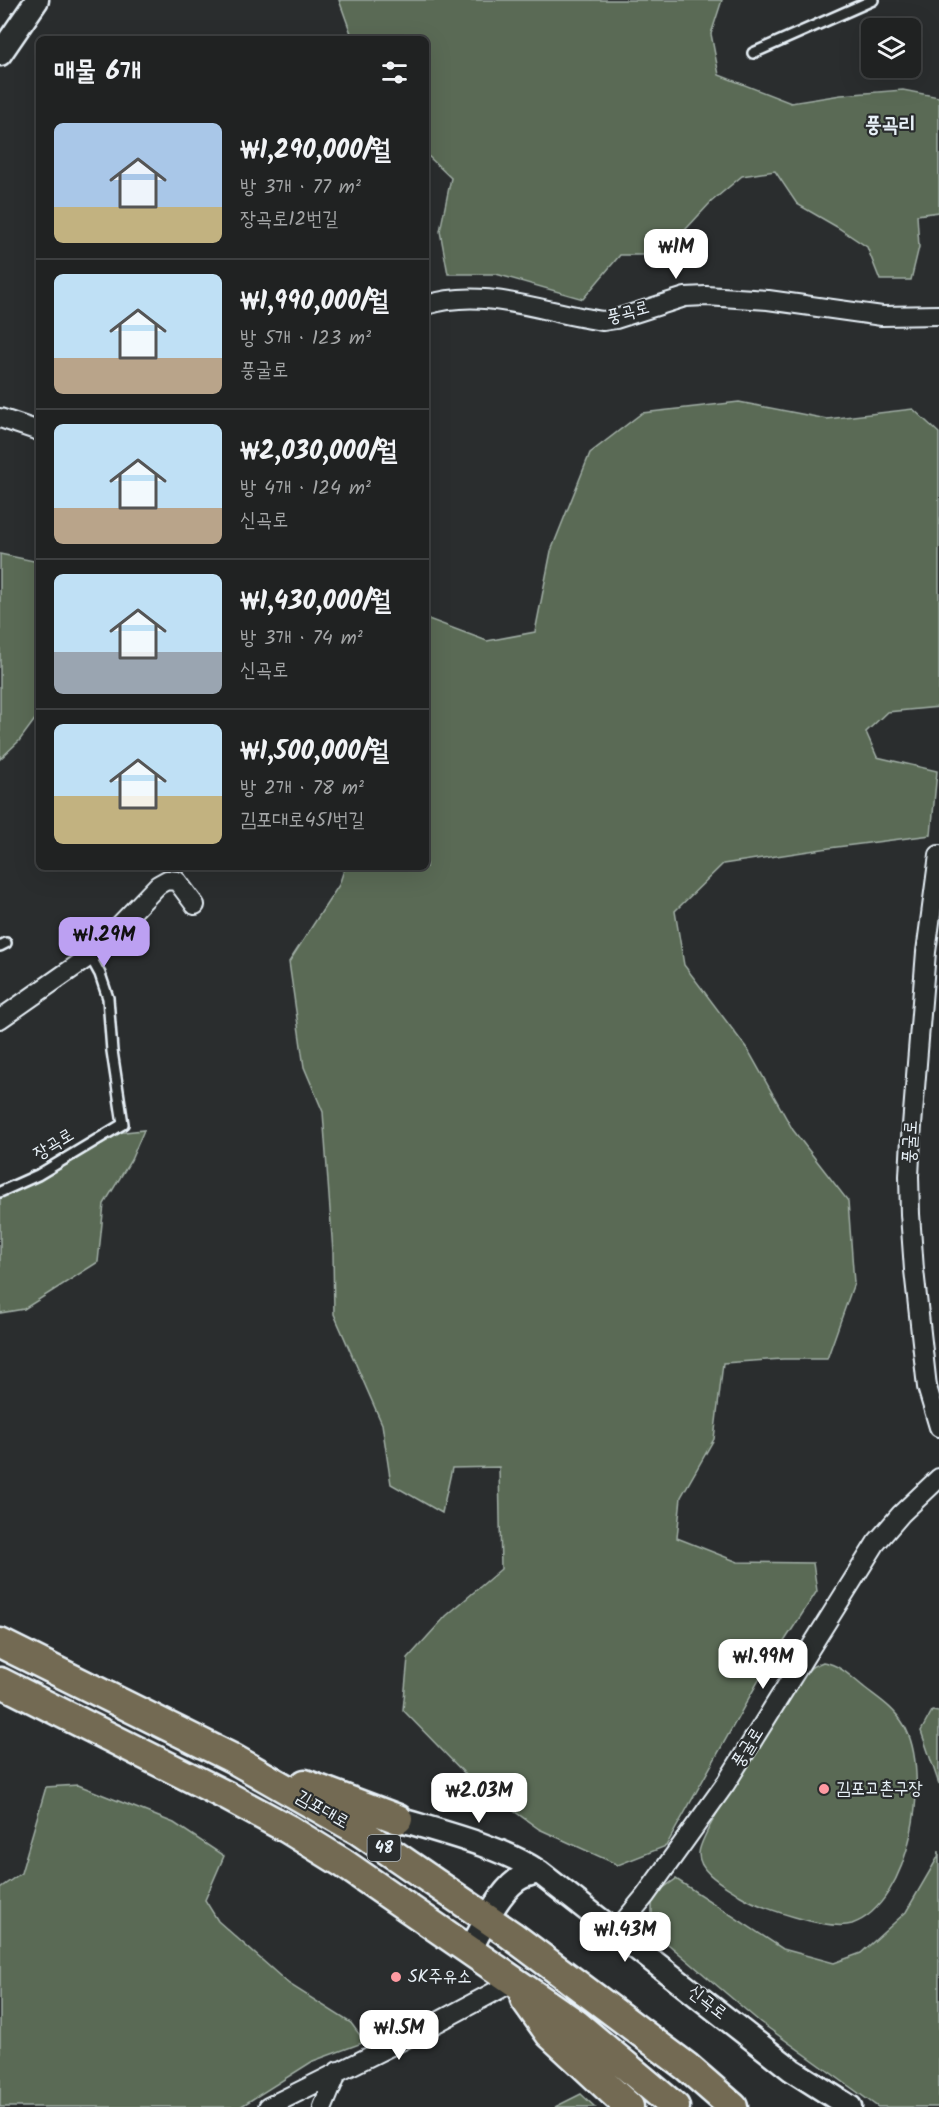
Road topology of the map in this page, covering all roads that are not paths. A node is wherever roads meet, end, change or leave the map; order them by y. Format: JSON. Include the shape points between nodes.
{"nodes":[{"id":1,"x":37,"y":0,"type":"edge"},
{"id":2,"x":873,"y":0,"type":"edge"},
{"id":3,"x":753,"y":53,"type":"dead end"},
{"id":4,"x":0,"y":54,"type":"edge"},
{"id":5,"x":429,"y":304,"type":"edge"},
{"id":6,"x":939,"y":315,"type":"edge"},
{"id":7,"x":0,"y":418,"type":"edge"},
{"id":8,"x":36,"y":430,"type":"edge"},
{"id":9,"x":939,"y":855,"type":"edge"},
{"id":10,"x":195,"y":905,"type":"dead end"},
{"id":11,"x":90,"y":956,"type":"junction"},
{"id":12,"x":0,"y":1019,"type":"edge"},
{"id":13,"x":0,"y":1192,"type":"edge"},
{"id":14,"x":939,"y":1428,"type":"edge"},
{"id":15,"x":939,"y":1478,"type":"edge"},
{"id":16,"x":0,"y":1643,"type":"edge"},
{"id":17,"x":0,"y":1682,"type":"edge"},
{"id":18,"x":232,"y":1758,"type":"junction"},
{"id":19,"x":398,"y":1819,"type":"joint"},
{"id":20,"x":539,"y":1872,"type":"junction"},
{"id":21,"x":487,"y":1919,"type":"junction"},
{"id":22,"x":616,"y":1931,"type":"junction"},
{"id":23,"x":469,"y":1952,"type":"junction"},
{"id":24,"x":513,"y":1982,"type":"junction"},
{"id":25,"x":792,"y":2070,"type":"junction"},
{"id":26,"x":338,"y":2071,"type":"junction"},
{"id":27,"x":268,"y":2107,"type":"edge"},
{"id":28,"x":323,"y":2107,"type":"edge"},
{"id":29,"x":629,"y":2107,"type":"edge"},
{"id":30,"x":675,"y":2107,"type":"edge"},
{"id":31,"x":733,"y":2107,"type":"edge"},
{"id":32,"x":825,"y":2107,"type":"edge"},
{"id":33,"x":850,"y":2107,"type":"edge"}],
"edges":[{"from":1,"to":4,"type":"street"},
{"from":2,"to":3,"type":"lane"},
{"from":5,"to":6,"type":"street","name":"풍곡로","via":[[463,298],[494,300],[603,321],[685,297],[706,296],[768,300],[882,316]]},
{"from":7,"to":8,"type":"street"},
{"from":9,"to":14,"type":"street","name":"풍굴로","via":[[926,952],[909,1176],[914,1270],[927,1387]]},
{"from":10,"to":11,"type":"street","via":[[177,881],[168,880],[148,894]]},
{"from":11,"to":12,"type":"street"},
{"from":11,"to":13,"type":"lane","name":"장곡로","via":[[108,998],[123,1124],[38,1175]]},
{"from":15,"to":22,"type":"street","name":"풍굴로","via":[[876,1543],[726,1783]]},
{"from":16,"to":18,"type":"main road","name":"김포대로","number":"48"},
{"from":17,"to":23,"type":"main road","name":"김포대로","number":"48","via":[[288,1829]]},
{"from":18,"to":19,"type":"main road"},
{"from":18,"to":21,"type":"main road","name":"김포대로","number":"48","via":[[358,1830]]},
{"from":19,"to":20,"type":"street","name":"신곡로","via":[[509,1856]]},
{"from":20,"to":21,"type":"street","via":[[515,1881]]},
{"from":20,"to":22,"type":"street","name":"신곡로"},
{"from":21,"to":23,"type":"street"},
{"from":21,"to":31,"type":"main road","name":"김포대로","number":"48","via":[[687,2067]]},
{"from":22,"to":25,"type":"street","name":"신곡로"},
{"from":23,"to":24,"type":"main road","name":"김포대로","number":"48"},
{"from":24,"to":26,"type":"street"},
{"from":24,"to":29,"type":"main road","via":[[550,2034]]},
{"from":24,"to":30,"type":"main road","name":"김포대로","number":"48","via":[[576,2024]]},
{"from":25,"to":32,"type":"street"},
{"from":25,"to":33,"type":"street","name":"신곡로"},
{"from":26,"to":27,"type":"street"},
{"from":26,"to":28,"type":"street"}]}
